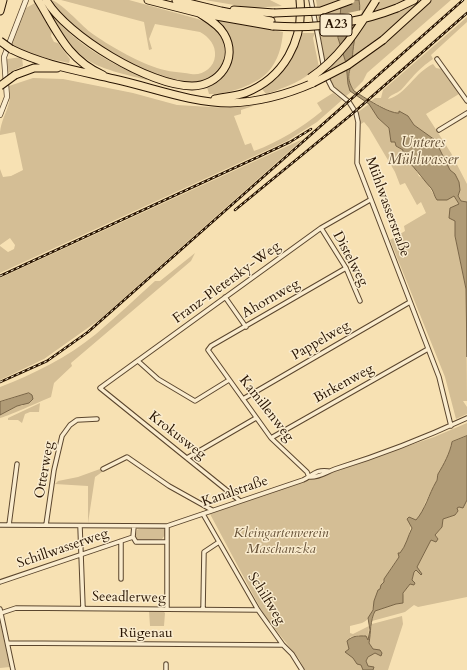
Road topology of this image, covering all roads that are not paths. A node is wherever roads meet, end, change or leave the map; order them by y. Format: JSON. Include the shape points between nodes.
{"nodes":[{"id":1,"x":3,"y":0,"type":"edge"},
{"id":2,"x":26,"y":0,"type":"edge"},
{"id":3,"x":38,"y":0,"type":"edge"},
{"id":4,"x":148,"y":0,"type":"edge"},
{"id":5,"x":176,"y":0,"type":"edge"},
{"id":6,"x":300,"y":0,"type":"edge"},
{"id":7,"x":311,"y":0,"type":"edge"},
{"id":8,"x":351,"y":0,"type":"edge"},
{"id":9,"x":376,"y":0,"type":"edge"},
{"id":10,"x":403,"y":0,"type":"edge"},
{"id":11,"x":414,"y":0,"type":"edge"},
{"id":12,"x":427,"y":0,"type":"edge"},
{"id":13,"x":46,"y":4,"type":"edge"},
{"id":14,"x":396,"y":6,"type":"junction"},
{"id":15,"x":208,"y":8,"type":"junction"},
{"id":16,"x":0,"y":10,"type":"edge"},
{"id":17,"x":199,"y":13,"type":"junction"},
{"id":18,"x":273,"y":24,"type":"junction"},
{"id":19,"x":0,"y":41,"type":"edge"},
{"id":20,"x":437,"y":59,"type":"dead end"},
{"id":21,"x":76,"y":71,"type":"junction"},
{"id":22,"x":112,"y":78,"type":"junction"},
{"id":23,"x":312,"y":81,"type":"junction"},
{"id":24,"x":0,"y":86,"type":"edge"},
{"id":25,"x":207,"y":100,"type":"junction"},
{"id":26,"x":467,"y":101,"type":"edge"},
{"id":27,"x":467,"y":113,"type":"edge"},
{"id":28,"x":0,"y":115,"type":"edge"},
{"id":29,"x":439,"y":130,"type":"dead end"},
{"id":30,"x":370,"y":200,"type":"junction"},
{"id":31,"x":321,"y":228,"type":"junction"},
{"id":32,"x":346,"y":268,"type":"junction"},
{"id":33,"x":225,"y":297,"type":"junction"},
{"id":34,"x":360,"y":301,"type":"dead end"},
{"id":35,"x":410,"y":302,"type":"junction"},
{"id":36,"x":246,"y":327,"type":"junction"},
{"id":37,"x":428,"y":349,"type":"junction"},
{"id":38,"x":208,"y":350,"type":"joint"},
{"id":39,"x":138,"y":361,"type":"junction"},
{"id":40,"x":229,"y":380,"type":"junction"},
{"id":41,"x":100,"y":388,"type":"joint"},
{"id":42,"x":243,"y":399,"type":"junction"},
{"id":43,"x":256,"y":418,"type":"junction"},
{"id":44,"x":467,"y":418,"type":"edge"},
{"id":45,"x":97,"y":419,"type":"dead end"},
{"id":46,"x":451,"y":426,"type":"junction"},
{"id":47,"x":271,"y":438,"type":"junction"},
{"id":48,"x":187,"y":458,"type":"junction"},
{"id":49,"x":17,"y":464,"type":"dead end"},
{"id":50,"x":103,"y":469,"type":"dead end"},
{"id":51,"x":309,"y":477,"type":"junction"},
{"id":52,"x":240,"y":501,"type":"junction"},
{"id":53,"x":212,"y":510,"type":"junction"},
{"id":54,"x":203,"y":514,"type":"junction"},
{"id":55,"x":0,"y":525,"type":"edge"},
{"id":56,"x":9,"y":525,"type":"junction"},
{"id":57,"x":46,"y":526,"type":"junction"},
{"id":58,"x":80,"y":526,"type":"junction"},
{"id":59,"x":134,"y":526,"type":"junction"},
{"id":60,"x":167,"y":526,"type":"junction"},
{"id":61,"x":133,"y":537,"type":"junction"},
{"id":62,"x":121,"y":541,"type":"junction"},
{"id":63,"x":167,"y":542,"type":"junction"},
{"id":64,"x":219,"y":542,"type":"junction"},
{"id":65,"x":81,"y":555,"type":"junction"},
{"id":66,"x":121,"y":579,"type":"dead end"},
{"id":67,"x":0,"y":582,"type":"edge"},
{"id":68,"x":83,"y":608,"type":"junction"},
{"id":69,"x":166,"y":609,"type":"junction"},
{"id":70,"x":203,"y":609,"type":"junction"},
{"id":71,"x":258,"y":610,"type":"junction"},
{"id":72,"x":1,"y":611,"type":"edge"},
{"id":73,"x":8,"y":644,"type":"junction"},
{"id":74,"x":283,"y":645,"type":"junction"},
{"id":75,"x":166,"y":664,"type":"dead end"},
{"id":76,"x":13,"y":670,"type":"edge"},
{"id":77,"x":166,"y":670,"type":"edge"},
{"id":78,"x":302,"y":670,"type":"edge"}],
"edges":[{"from":1,"to":16,"type":"highway"},
{"from":2,"to":28,"type":"street","via":[[4,57],[7,97]]},
{"from":3,"to":13,"type":"highway"},
{"from":4,"to":17,"type":"highway","number":"A23"},
{"from":5,"to":15,"type":"highway","number":"A23"},
{"from":6,"to":25,"type":"highway","via":[[301,17],[297,39],[282,66],[266,82],[248,92]]},
{"from":7,"to":30,"type":"street","name":"Mühlwasserstraße","via":[[325,74],[332,88],[349,102],[356,113],[357,163]]},
{"from":8,"to":15,"type":"highway","bridge":true,"via":[[304,14]]},
{"from":9,"to":23,"type":"highway","bridge":true,"via":[[344,48]]},
{"from":10,"to":14,"type":"highway","number":"A23"},
{"from":11,"to":14,"type":"highway","number":"A23"},
{"from":12,"to":23,"type":"highway","bridge":true,"via":[[383,40],[348,65]]},
{"from":13,"to":17,"type":"highway","via":[[69,27],[106,53],[153,76],[192,86],[211,82],[221,75],[230,53],[224,32]]},
{"from":13,"to":22,"type":"highway","via":[[72,55],[88,67]]},
{"from":14,"to":18,"type":"highway","number":"A23","bridge":true,"via":[[365,20],[330,26],[295,28]]},
{"from":15,"to":18,"type":"highway","number":"A23"},
{"from":17,"to":18,"type":"highway","number":"A23"},
{"from":19,"to":21,"type":"highway","bridge":true,"via":[[28,57]]},
{"from":20,"to":26,"type":"street"},
{"from":21,"to":22,"type":"highway"},
{"from":21,"to":24,"type":"highway","bridge":true,"via":[[38,68],[25,70],[15,74]]},
{"from":22,"to":25,"type":"highway"},
{"from":23,"to":25,"type":"highway","via":[[290,91],[249,101],[226,103]]},
{"from":27,"to":29,"type":"street"},
{"from":30,"to":31,"type":"street","name":"Franz-Pletersky-Weg"},
{"from":30,"to":35,"type":"street","name":"Mühlwasserstraße"},
{"from":31,"to":32,"type":"street","name":"Distelweg"},
{"from":31,"to":33,"type":"street","name":"Franz-Pletersky-Weg"},
{"from":32,"to":34,"type":"street","name":"Distelweg"},
{"from":32,"to":36,"type":"street","name":"Ahornweg"},
{"from":33,"to":36,"type":"street"},
{"from":33,"to":39,"type":"street","name":"Franz-Pletersky-Weg"},
{"from":35,"to":37,"type":"street","name":"Mühlwasserstraße"},
{"from":35,"to":42,"type":"street","name":"Pappelweg"},
{"from":36,"to":38,"type":"street","name":"Ahornweg"},
{"from":37,"to":46,"type":"street","name":"Mühlwasserstraße","via":[[444,393]]},
{"from":37,"to":47,"type":"street","name":"Birkenweg"},
{"from":38,"to":40,"type":"street","name":"Kamillenweg"},
{"from":39,"to":40,"type":"street","via":[[158,379],[195,401]]},
{"from":39,"to":41,"type":"street","name":"Franz-Pletersky-Weg"},
{"from":40,"to":42,"type":"street","name":"Kamillenweg"},
{"from":41,"to":48,"type":"street","name":"Krokusweg"},
{"from":42,"to":43,"type":"street","name":"Kamillenweg"},
{"from":43,"to":47,"type":"street","name":"Kamillenweg"},
{"from":43,"to":48,"type":"street"},
{"from":44,"to":46,"type":"street","name":"Kanalstraße"},
{"from":45,"to":57,"type":"street","name":"Otterweg","via":[[77,420],[62,436]]},
{"from":46,"to":51,"type":"street","name":"Kanalstraße","via":[[315,478]]},
{"from":47,"to":51,"type":"street","name":"Kamillenweg","via":[[307,472]]},
{"from":48,"to":52,"type":"street","name":"Krokusweg"},
{"from":49,"to":56,"type":"street"},
{"from":50,"to":53,"type":"street","via":[[127,457],[169,486]]},
{"from":51,"to":52,"type":"street","name":"Kanalstraße"},
{"from":52,"to":53,"type":"street","name":"Kanalstraße"},
{"from":53,"to":54,"type":"street","name":"Kanalstraße"},
{"from":54,"to":60,"type":"street","name":"Kanalstraße"},
{"from":54,"to":64,"type":"street","name":"Schilfweg"},
{"from":55,"to":56,"type":"street"},
{"from":56,"to":57,"type":"street"},
{"from":57,"to":58,"type":"street"},
{"from":58,"to":59,"type":"street"},
{"from":58,"to":65,"type":"street"},
{"from":59,"to":60,"type":"street","name":"Kanalstraße"},
{"from":59,"to":61,"type":"street"},
{"from":60,"to":63,"type":"street"},
{"from":61,"to":62,"type":"street","name":"Schillwasserweg"},
{"from":61,"to":63,"type":"street","via":[[136,542]]},
{"from":62,"to":65,"type":"street","name":"Schillwasserweg"},
{"from":62,"to":66,"type":"street"},
{"from":63,"to":69,"type":"street"},
{"from":64,"to":70,"type":"street","via":[[204,552]]},
{"from":64,"to":71,"type":"street","name":"Schilfweg"},
{"from":65,"to":67,"type":"street","name":"Schillwasserweg"},
{"from":65,"to":68,"type":"street"},
{"from":68,"to":69,"type":"street","name":"Seeadlerweg"},
{"from":68,"to":72,"type":"street","name":"Seeadlerweg","via":[[16,608]]},
{"from":69,"to":70,"type":"street","name":"Seeadlerweg"},
{"from":70,"to":71,"type":"street","name":"Seeadlerweg"},
{"from":71,"to":74,"type":"street","name":"Schilfweg"},
{"from":72,"to":73,"type":"street"},
{"from":73,"to":74,"type":"street","name":"Rügenau"},
{"from":73,"to":76,"type":"street"},
{"from":74,"to":78,"type":"street","name":"Schilfweg"},
{"from":75,"to":77,"type":"street"}]}
